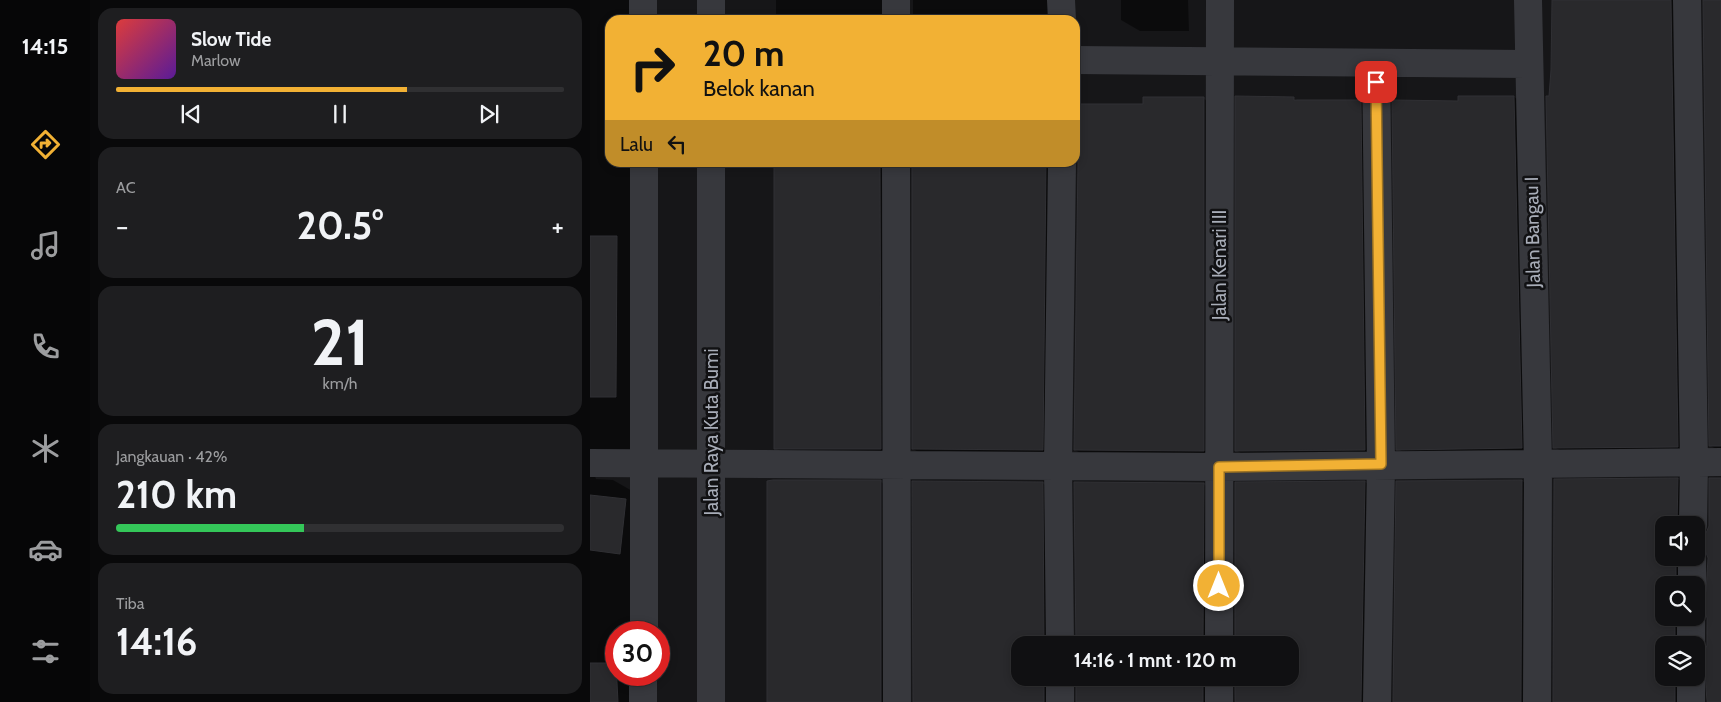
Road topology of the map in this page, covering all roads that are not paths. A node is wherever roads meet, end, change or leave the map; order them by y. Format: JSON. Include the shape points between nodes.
{"nodes":[{"id":1,"x":643,"y":0,"type":"edge"},
{"id":2,"x":711,"y":0,"type":"edge"},
{"id":3,"x":896,"y":0,"type":"edge"},
{"id":4,"x":1061,"y":0,"type":"edge"},
{"id":5,"x":1220,"y":0,"type":"edge"},
{"id":6,"x":1528,"y":0,"type":"edge"},
{"id":7,"x":1687,"y":0,"type":"edge"},
{"id":8,"x":643,"y":15,"type":"edge"},
{"id":9,"x":711,"y":15,"type":"edge"},
{"id":10,"x":896,"y":15,"type":"edge"},
{"id":11,"x":1062,"y":15,"type":"edge"},
{"id":12,"x":1080,"y":60,"type":"edge"},
{"id":13,"x":1219,"y":62,"type":"junction"},
{"id":14,"x":1376,"y":63,"type":"junction"},
{"id":15,"x":1528,"y":64,"type":"junction"},
{"id":16,"x":644,"y":167,"type":"edge"},
{"id":17,"x":711,"y":167,"type":"edge"},
{"id":18,"x":896,"y":167,"type":"edge"},
{"id":19,"x":1062,"y":167,"type":"edge"},
{"id":20,"x":1721,"y":462,"type":"edge"},
{"id":21,"x":590,"y":463,"type":"edge"},
{"id":22,"x":646,"y":463,"type":"junction"},
{"id":23,"x":1694,"y":463,"type":"junction"},
{"id":24,"x":712,"y":464,"type":"junction"},
{"id":25,"x":895,"y":464,"type":"junction"},
{"id":26,"x":1381,"y":464,"type":"junction"},
{"id":27,"x":1538,"y":464,"type":"junction"},
{"id":28,"x":1058,"y":465,"type":"junction"},
{"id":29,"x":1219,"y":467,"type":"junction"},
{"id":30,"x":1693,"y":516,"type":"edge"},
{"id":31,"x":644,"y":621,"type":"edge"},
{"id":32,"x":1060,"y":636,"type":"edge"},
{"id":33,"x":1219,"y":636,"type":"edge"},
{"id":34,"x":643,"y":686,"type":"edge"},
{"id":35,"x":1060,"y":686,"type":"edge"},
{"id":36,"x":1219,"y":686,"type":"edge"},
{"id":37,"x":1691,"y":686,"type":"edge"},
{"id":38,"x":643,"y":702,"type":"edge"},
{"id":39,"x":711,"y":702,"type":"edge"},
{"id":40,"x":897,"y":702,"type":"edge"},
{"id":41,"x":1060,"y":702,"type":"edge"},
{"id":42,"x":1219,"y":702,"type":"edge"},
{"id":43,"x":1377,"y":702,"type":"edge"},
{"id":44,"x":1537,"y":702,"type":"edge"},
{"id":45,"x":1691,"y":702,"type":"edge"}],
"edges":[{"from":1,"to":8,"type":"street"},
{"from":2,"to":9,"type":"street"},
{"from":3,"to":10,"type":"street"},
{"from":4,"to":11,"type":"street"},
{"from":5,"to":13,"type":"street","name":"Jalan Kenari III"},
{"from":6,"to":15,"type":"street","name":"Jalan Bangau I"},
{"from":7,"to":23,"type":"street"},
{"from":12,"to":13,"type":"street"},
{"from":13,"to":14,"type":"street"},
{"from":13,"to":29,"type":"street","name":"Jalan Kenari III"},
{"from":14,"to":15,"type":"street"},
{"from":14,"to":26,"type":"street"},
{"from":15,"to":27,"type":"street","name":"Jalan Bangau I"},
{"from":16,"to":22,"type":"street"},
{"from":17,"to":24,"type":"street","name":"Jalan Raya Kuta Bumi"},
{"from":18,"to":25,"type":"street"},
{"from":19,"to":28,"type":"street"},
{"from":20,"to":23,"type":"street"},
{"from":21,"to":22,"type":"street"},
{"from":22,"to":24,"type":"street"},
{"from":22,"to":31,"type":"street"},
{"from":23,"to":27,"type":"street"},
{"from":23,"to":30,"type":"street"},
{"from":24,"to":25,"type":"street"},
{"from":24,"to":39,"type":"street","name":"Jalan Raya Kuta Bumi"},
{"from":25,"to":28,"type":"street"},
{"from":25,"to":40,"type":"street"},
{"from":26,"to":27,"type":"street"},
{"from":26,"to":29,"type":"street"},
{"from":26,"to":43,"type":"street"},
{"from":27,"to":44,"type":"street","name":"Jalan Bangau I"},
{"from":28,"to":29,"type":"street"},
{"from":28,"to":32,"type":"street"},
{"from":29,"to":33,"type":"street","name":"Jalan Kenari III"},
{"from":34,"to":38,"type":"street"},
{"from":35,"to":41,"type":"street"},
{"from":36,"to":42,"type":"street"},
{"from":37,"to":45,"type":"street"}]}
